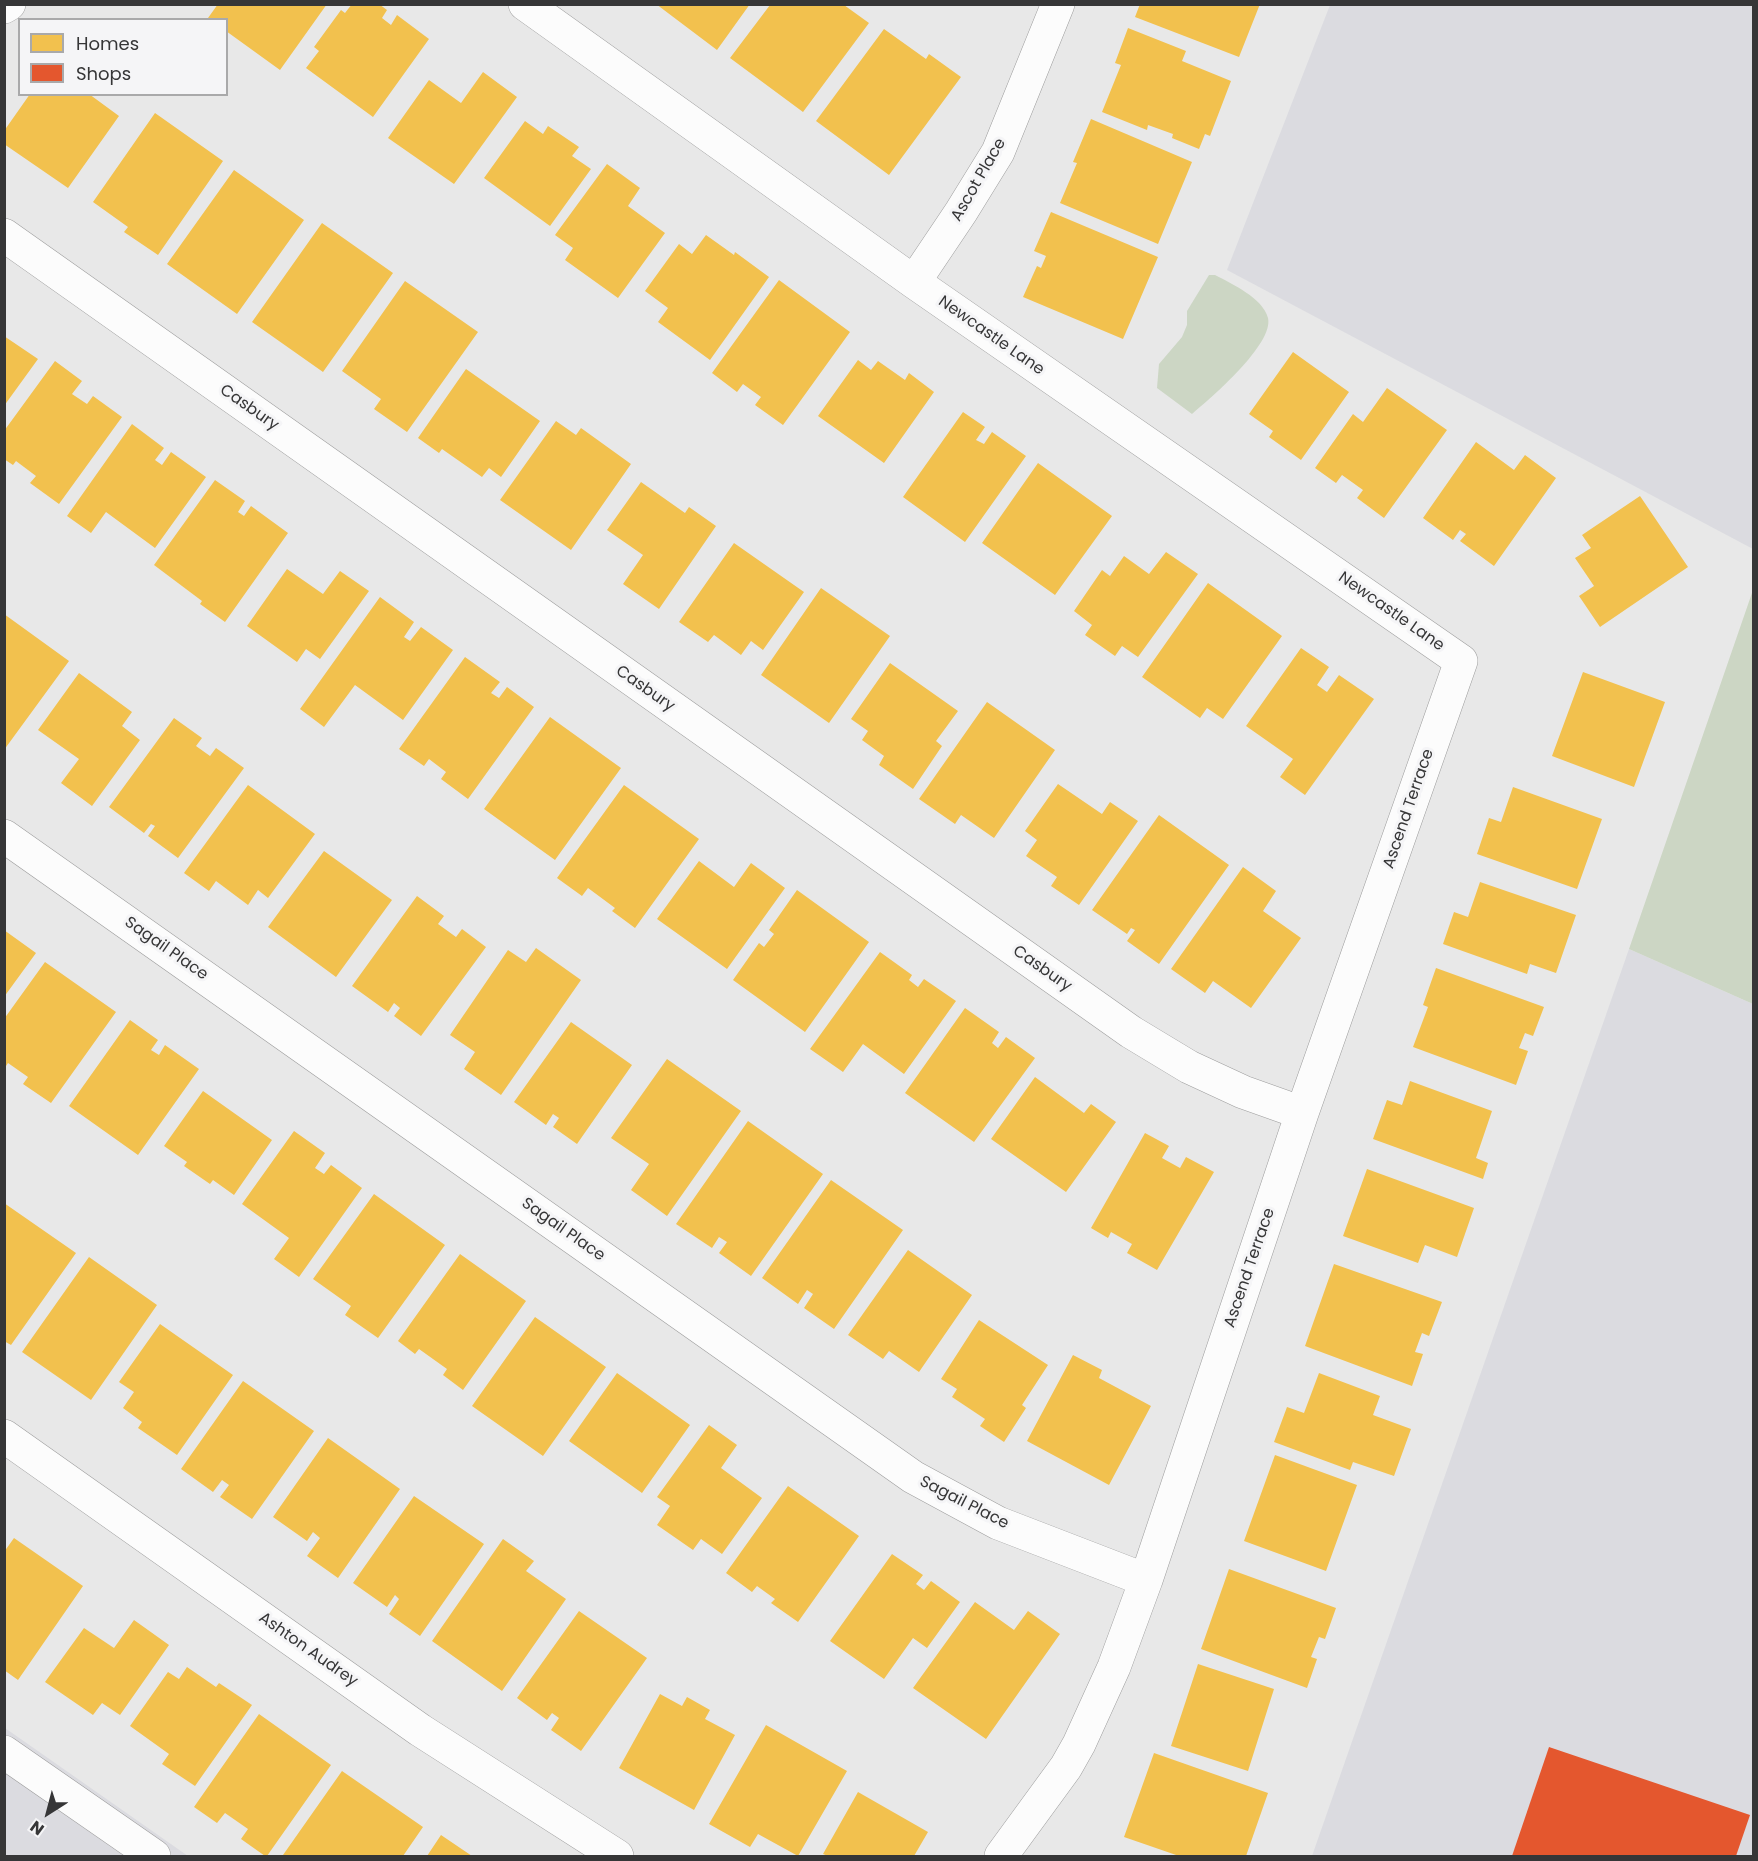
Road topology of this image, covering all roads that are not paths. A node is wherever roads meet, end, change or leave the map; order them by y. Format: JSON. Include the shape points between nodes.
{"nodes":[{"id":1,"x":9,"y":4,"type":"edge"},
{"id":2,"x":525,"y":4,"type":"edge"},
{"id":3,"x":1058,"y":4,"type":"edge"},
{"id":4,"x":4,"y":7,"type":"edge"},
{"id":5,"x":4,"y":236,"type":"edge"},
{"id":6,"x":914,"y":282,"type":"junction"},
{"id":7,"x":1461,"y":661,"type":"joint"},
{"id":8,"x":4,"y":836,"type":"edge"},
{"id":9,"x":1302,"y":1113,"type":"junction"},
{"id":10,"x":4,"y":1436,"type":"edge"},
{"id":11,"x":1146,"y":1580,"type":"junction"},
{"id":12,"x":4,"y":1752,"type":"edge"},
{"id":13,"x":154,"y":1857,"type":"edge"},
{"id":14,"x":617,"y":1857,"type":"edge"},
{"id":15,"x":1001,"y":1857,"type":"edge"}],
"edges":[{"from":1,"to":4,"type":"street"},
{"from":2,"to":6,"type":"street","name":"Newcastle Lane"},
{"from":3,"to":6,"type":"street","name":"Ascot Place","via":[[998,152]]},
{"from":5,"to":9,"type":"street","name":"Casbury","via":[[1131,1032],[1189,1067]]},
{"from":6,"to":7,"type":"street","name":"Newcastle Lane"},
{"from":7,"to":9,"type":"street","name":"Ascend Terrace"},
{"from":8,"to":11,"type":"street","name":"Sagail Place","via":[[914,1477],[999,1523]]},
{"from":9,"to":11,"type":"street","name":"Ascend Terrace"},
{"from":10,"to":14,"type":"street","name":"Ashton Audrey","via":[[420,1730]]},
{"from":11,"to":15,"type":"street","name":"Ascend Terrace","via":[[1114,1667],[1079,1744]]},
{"from":12,"to":13,"type":"street"}]}
